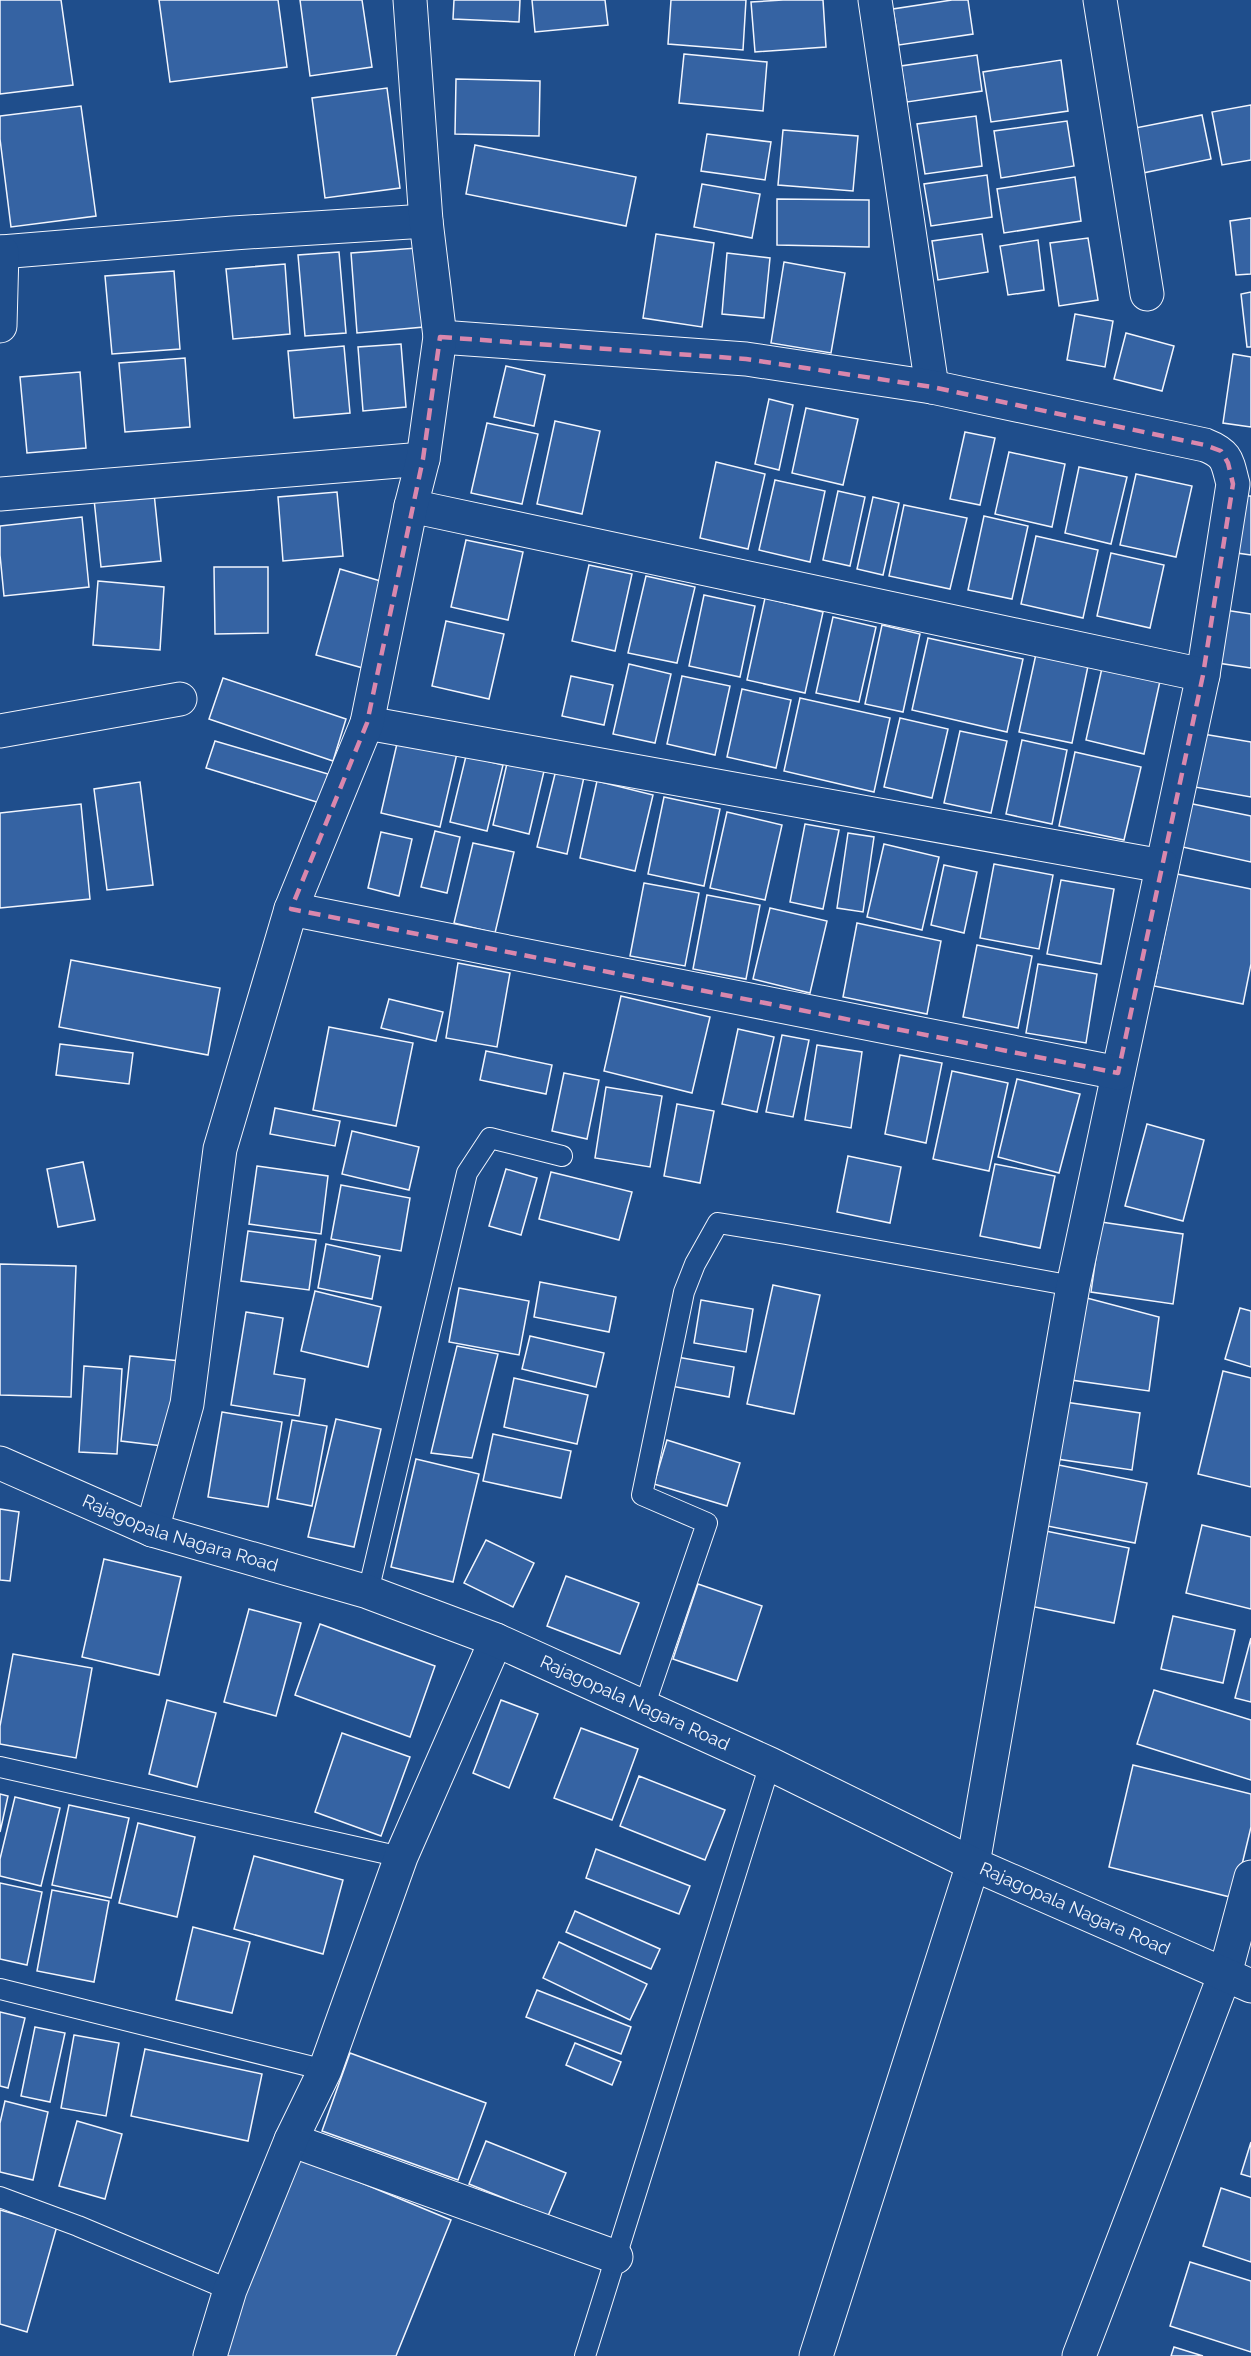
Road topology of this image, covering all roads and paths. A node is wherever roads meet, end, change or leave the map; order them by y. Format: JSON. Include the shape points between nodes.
{"nodes":[{"id":1,"x":410,"y":0,"type":"edge"},
{"id":2,"x":875,"y":0,"type":"edge"},
{"id":3,"x":1100,"y":0,"type":"edge"},
{"id":4,"x":426,"y":221,"type":"junction"},
{"id":5,"x":1,"y":252,"type":"edge"},
{"id":6,"x":1146,"y":294,"type":"dead end"},
{"id":7,"x":0,"y":326,"type":"edge"},
{"id":8,"x":440,"y":337,"type":"junction"},
{"id":9,"x":932,"y":387,"type":"junction"},
{"id":10,"x":423,"y":459,"type":"junction"},
{"id":11,"x":0,"y":494,"type":"edge"},
{"id":12,"x":411,"y":506,"type":"junction"},
{"id":13,"x":1203,"y":675,"type":"junction"},
{"id":14,"x":180,"y":699,"type":"dead end"},
{"id":15,"x":367,"y":723,"type":"junction"},
{"id":16,"x":0,"y":731,"type":"edge"},
{"id":17,"x":1162,"y":866,"type":"junction"},
{"id":18,"x":291,"y":909,"type":"junction"},
{"id":19,"x":1118,"y":1073,"type":"junction"},
{"id":20,"x":562,"y":1156,"type":"dead end"},
{"id":21,"x":1072,"y":1286,"type":"junction"},
{"id":22,"x":0,"y":1463,"type":"edge"},
{"id":23,"x":152,"y":1530,"type":"junction"},
{"id":24,"x":368,"y":1592,"type":"junction"},
{"id":25,"x":496,"y":1640,"type":"junction"},
{"id":26,"x":645,"y":1707,"type":"junction"},
{"id":27,"x":770,"y":1764,"type":"junction"},
{"id":28,"x":0,"y":1767,"type":"edge"},
{"id":29,"x":402,"y":1857,"type":"junction"},
{"id":30,"x":973,"y":1864,"type":"junction"},
{"id":31,"x":1251,"y":1876,"type":"edge"},
{"id":32,"x":1238,"y":1980,"type":"edge"},
{"id":33,"x":0,"y":1989,"type":"edge"},
{"id":34,"x":325,"y":2070,"type":"junction"},
{"id":35,"x":291,"y":2140,"type":"junction"},
{"id":36,"x":0,"y":2197,"type":"edge"},
{"id":37,"x":616,"y":2257,"type":"junction"},
{"id":38,"x":230,"y":2290,"type":"junction"},
{"id":39,"x":210,"y":2356,"type":"edge"},
{"id":40,"x":585,"y":2356,"type":"edge"},
{"id":41,"x":816,"y":2356,"type":"edge"},
{"id":42,"x":1079,"y":2356,"type":"edge"}],
"edges":[{"from":1,"to":4,"type":"street"},
{"from":2,"to":9,"type":"street"},
{"from":3,"to":6,"type":"street"},
{"from":4,"to":5,"type":"street","via":[[233,232]]},
{"from":4,"to":8,"type":"street"},
{"from":5,"to":7,"type":"street"},
{"from":8,"to":9,"type":"street","via":[[746,359]]},
{"from":8,"to":10,"type":"street"},
{"from":9,"to":13,"type":"street","via":[[1221,451],[1233,484]]},
{"from":10,"to":11,"type":"street"},
{"from":10,"to":12,"type":"street"},
{"from":12,"to":13,"type":"street"},
{"from":12,"to":15,"type":"street"},
{"from":13,"to":17,"type":"street"},
{"from":14,"to":16,"type":"street"},
{"from":15,"to":17,"type":"street"},
{"from":15,"to":18,"type":"street"},
{"from":17,"to":19,"type":"street"},
{"from":18,"to":19,"type":"street"},
{"from":18,"to":23,"type":"street","via":[[220,1149],[187,1404]]},
{"from":19,"to":21,"type":"street"},
{"from":20,"to":24,"type":"lane","via":[[490,1138],[467,1173]]},
{"from":21,"to":26,"type":"lane","via":[[718,1223],[684,1292],[642,1495],[707,1523]]},
{"from":21,"to":30,"type":"street"},
{"from":22,"to":23,"type":"street","name":"Rajagopala Nagara Road"},
{"from":23,"to":24,"type":"street","name":"Rajagopala Nagara Road"},
{"from":24,"to":25,"type":"street","name":"Rajagopala Nagara Road"},
{"from":25,"to":26,"type":"street","name":"Rajagopala Nagara Road"},
{"from":25,"to":29,"type":"street"},
{"from":26,"to":27,"type":"street","name":"Rajagopala Nagara Road"},
{"from":27,"to":30,"type":"street","name":"Rajagopala Nagara Road"},
{"from":27,"to":37,"type":"lane"},
{"from":28,"to":29,"type":"lane"},
{"from":29,"to":34,"type":"street"},
{"from":30,"to":32,"type":"street","name":"Rajagopala Nagara Road"},
{"from":30,"to":41,"type":"street"},
{"from":31,"to":32,"type":"street"},
{"from":32,"to":42,"type":"street"},
{"from":33,"to":34,"type":"lane"},
{"from":34,"to":35,"type":"street"},
{"from":35,"to":37,"type":"street"},
{"from":35,"to":38,"type":"street"},
{"from":36,"to":38,"type":"lane"},
{"from":37,"to":40,"type":"lane"},
{"from":38,"to":39,"type":"street"}]}
